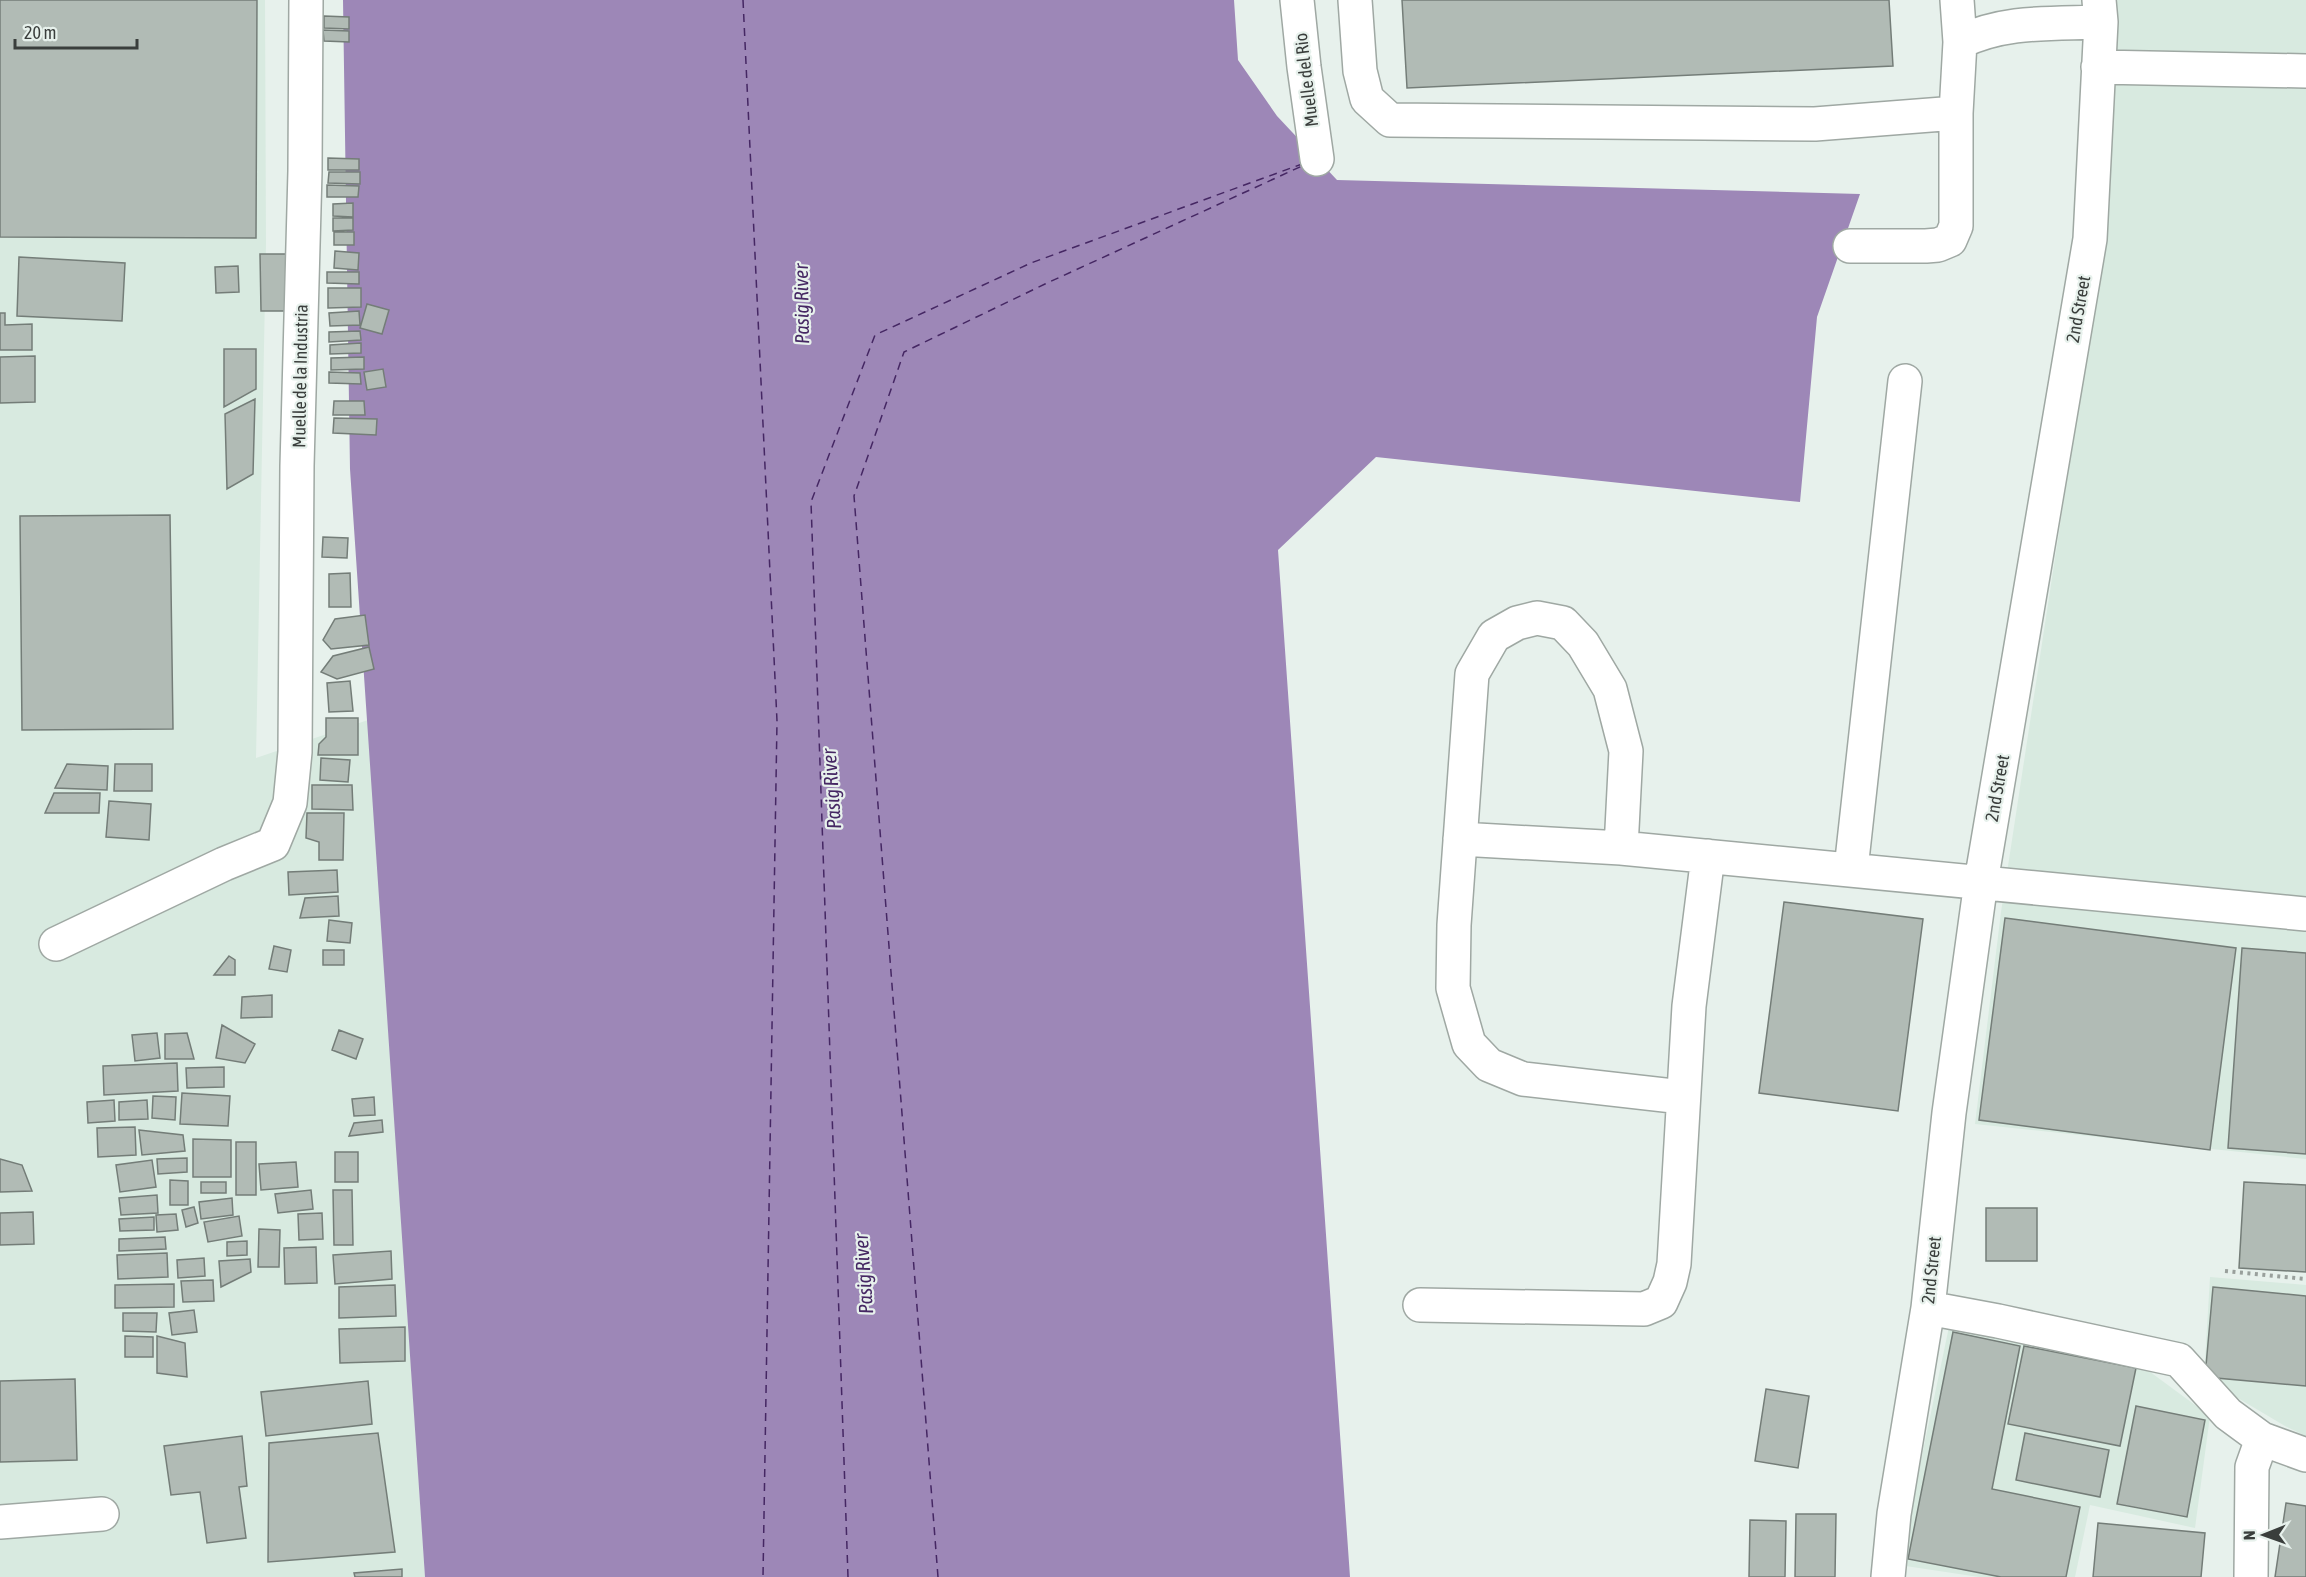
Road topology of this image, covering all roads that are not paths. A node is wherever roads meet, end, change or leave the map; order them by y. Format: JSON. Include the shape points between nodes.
{"nodes":[{"id":1,"x":306,"y":0,"type":"edge"},
{"id":2,"x":1298,"y":0,"type":"edge"},
{"id":3,"x":1355,"y":0,"type":"edge"},
{"id":4,"x":1957,"y":0,"type":"edge"},
{"id":5,"x":2100,"y":11,"type":"edge"},
{"id":6,"x":1960,"y":42,"type":"junction"},
{"id":7,"x":2098,"y":67,"type":"junction"},
{"id":8,"x":2306,"y":70,"type":"edge"},
{"id":9,"x":1956,"y":113,"type":"junction"},
{"id":10,"x":1317,"y":159,"type":"dead end"},
{"id":11,"x":1850,"y":246,"type":"dead end"},
{"id":12,"x":1905,"y":381,"type":"dead end"},
{"id":13,"x":1460,"y":839,"type":"junction"},
{"id":14,"x":1621,"y":848,"type":"junction"},
{"id":15,"x":1708,"y":856,"type":"junction"},
{"id":16,"x":1851,"y":869,"type":"junction"},
{"id":17,"x":1981,"y":882,"type":"junction"},
{"id":18,"x":2306,"y":914,"type":"edge"},
{"id":19,"x":56,"y":944,"type":"dead end"},
{"id":20,"x":1682,"y":1097,"type":"junction"},
{"id":21,"x":1420,"y":1305,"type":"dead end"},
{"id":22,"x":1928,"y":1308,"type":"junction"},
{"id":23,"x":2262,"y":1438,"type":"junction"},
{"id":24,"x":2306,"y":1455,"type":"edge"},
{"id":25,"x":102,"y":1514,"type":"dead end"},
{"id":26,"x":0,"y":1522,"type":"edge"},
{"id":27,"x":1896,"y":1576,"type":"edge"},
{"id":28,"x":2251,"y":1577,"type":"edge"}],
"edges":[{"from":1,"to":19,"type":"street","name":"Muelle de la Industria","via":[[296,753],[290,803],[273,844]]},
{"from":2,"to":10,"type":"street","name":"Muelle del Rio"},
{"from":3,"to":9,"type":"street","via":[[1360,71],[1367,99],[1390,120],[1815,124]]},
{"from":4,"to":6,"type":"street"},
{"from":5,"to":6,"type":"street","via":[[2005,26]]},
{"from":5,"to":7,"type":"street","name":"2nd Street"},
{"from":6,"to":9,"type":"street"},
{"from":7,"to":8,"type":"street"},
{"from":7,"to":17,"type":"street","name":"2nd Street","via":[[2090,239]]},
{"from":9,"to":11,"type":"street","via":[[1956,226],[1950,240],[1926,246]]},
{"from":12,"to":16,"type":"street"},
{"from":13,"to":14,"type":"street"},
{"from":13,"to":14,"type":"street","via":[[1472,674],[1494,636],[1517,623],[1538,618],[1563,623],[1582,644],[1610,689],[1626,751]]},
{"from":13,"to":20,"type":"street","via":[[1453,988],[1469,1044],[1489,1065],[1522,1079]]},
{"from":14,"to":15,"type":"street"},
{"from":15,"to":16,"type":"street"},
{"from":15,"to":20,"type":"street"},
{"from":16,"to":17,"type":"street"},
{"from":17,"to":18,"type":"street"},
{"from":17,"to":22,"type":"street","name":"2nd Street","via":[[1949,1113]]},
{"from":20,"to":21,"type":"street","via":[[1674,1264],[1661,1302],[1644,1309]]},
{"from":22,"to":23,"type":"street","via":[[2179,1360],[2228,1414]]},
{"from":22,"to":27,"type":"street","name":"2nd Street","via":[[1894,1514]]},
{"from":23,"to":24,"type":"street"},
{"from":23,"to":28,"type":"street","via":[[2252,1467]]},
{"from":25,"to":26,"type":"street"}]}
